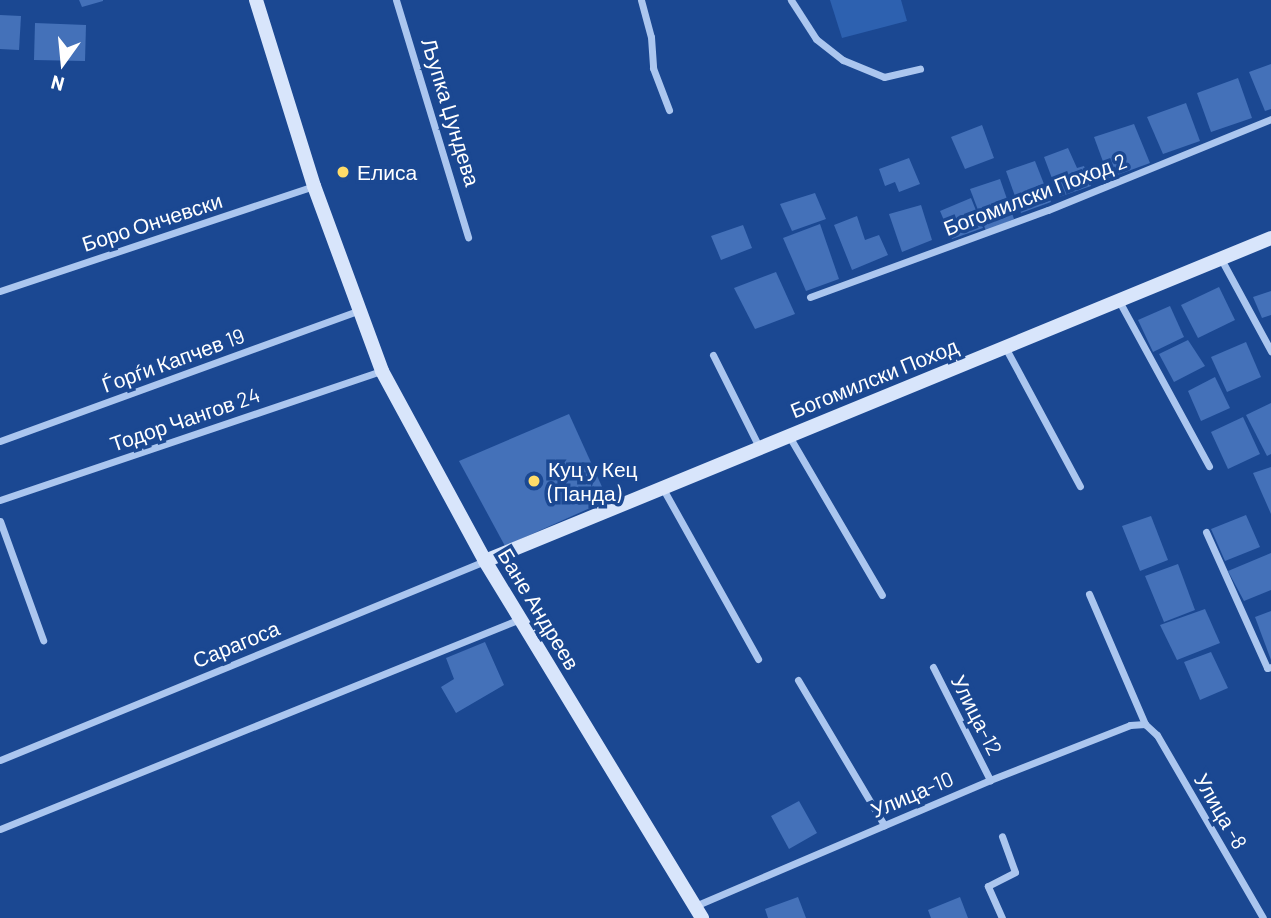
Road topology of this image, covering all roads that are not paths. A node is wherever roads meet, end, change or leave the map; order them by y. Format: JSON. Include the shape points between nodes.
{"nodes":[{"id":1,"x":256,"y":0,"type":"edge"},
{"id":2,"x":396,"y":0,"type":"edge"},
{"id":3,"x":641,"y":0,"type":"edge"},
{"id":4,"x":791,"y":0,"type":"edge"},
{"id":5,"x":920,"y":69,"type":"dead end"},
{"id":6,"x":669,"y":110,"type":"dead end"},
{"id":7,"x":1271,"y":119,"type":"edge"},
{"id":8,"x":314,"y":186,"type":"junction"},
{"id":9,"x":468,"y":237,"type":"dead end"},
{"id":10,"x":1271,"y":238,"type":"edge"},
{"id":11,"x":1221,"y":259,"type":"junction"},
{"id":12,"x":0,"y":291,"type":"edge"},
{"id":13,"x":810,"y":297,"type":"dead end"},
{"id":14,"x":1118,"y":300,"type":"junction"},
{"id":15,"x":358,"y":311,"type":"junction"},
{"id":16,"x":1004,"y":346,"type":"junction"},
{"id":17,"x":1271,"y":352,"type":"edge"},
{"id":18,"x":713,"y":355,"type":"dead end"},
{"id":19,"x":382,"y":371,"type":"junction"},
{"id":20,"x":789,"y":435,"type":"junction"},
{"id":21,"x":0,"y":441,"type":"edge"},
{"id":22,"x":760,"y":447,"type":"junction"},
{"id":23,"x":1209,"y":466,"type":"dead end"},
{"id":24,"x":661,"y":486,"type":"junction"},
{"id":25,"x":1080,"y":486,"type":"dead end"},
{"id":26,"x":0,"y":500,"type":"edge"},
{"id":27,"x":0,"y":521,"type":"edge"},
{"id":28,"x":1206,"y":532,"type":"dead end"},
{"id":29,"x":485,"y":561,"type":"junction"},
{"id":30,"x":1089,"y":594,"type":"dead end"},
{"id":31,"x":882,"y":595,"type":"dead end"},
{"id":32,"x":520,"y":619,"type":"junction"},
{"id":33,"x":43,"y":640,"type":"dead end"},
{"id":34,"x":758,"y":659,"type":"dead end"},
{"id":35,"x":933,"y":667,"type":"dead end"},
{"id":36,"x":1271,"y":667,"type":"edge"},
{"id":37,"x":798,"y":680,"type":"dead end"},
{"id":38,"x":1145,"y":724,"type":"junction"},
{"id":39,"x":0,"y":760,"type":"edge"},
{"id":40,"x":990,"y":780,"type":"junction"},
{"id":41,"x":884,"y":825,"type":"junction"},
{"id":42,"x":0,"y":829,"type":"edge"},
{"id":43,"x":1002,"y":836,"type":"dead end"},
{"id":44,"x":698,"y":912,"type":"edge"},
{"id":45,"x":1002,"y":918,"type":"edge"},
{"id":46,"x":1263,"y":918,"type":"edge"}],
"edges":[{"from":1,"to":8,"type":"street"},
{"from":2,"to":9,"type":"street","name":"Љупка Џундева"},
{"from":3,"to":6,"type":"street","via":[[653,68]]},
{"from":4,"to":5,"type":"street","via":[[816,39],[843,60],[884,77]]},
{"from":7,"to":13,"type":"street","name":"Богомилски Поход 2","via":[[1048,209]]},
{"from":8,"to":12,"type":"street","name":"Боро Ончевски"},
{"from":8,"to":15,"type":"street"},
{"from":10,"to":11,"type":"street","name":"Богомилски Поход"},
{"from":11,"to":14,"type":"street","name":"Богомилски Поход"},
{"from":11,"to":17,"type":"street"},
{"from":14,"to":16,"type":"street","name":"Богомилски Поход"},
{"from":14,"to":23,"type":"street"},
{"from":15,"to":19,"type":"street","name":"Бане Андреев"},
{"from":15,"to":21,"type":"street","name":"Ѓорѓи Капчев 19"},
{"from":16,"to":20,"type":"street","name":"Богомилски Поход"},
{"from":16,"to":25,"type":"street"},
{"from":18,"to":22,"type":"street"},
{"from":19,"to":26,"type":"street","name":"Тодор Чангов 24"},
{"from":19,"to":29,"type":"street","name":"Бане Андреев"},
{"from":20,"to":22,"type":"street","name":"Богомилски Поход"},
{"from":20,"to":31,"type":"street"},
{"from":22,"to":24,"type":"street","name":"Богомилски Поход"},
{"from":24,"to":29,"type":"street","name":"Богомилски Поход"},
{"from":24,"to":34,"type":"street"},
{"from":27,"to":33,"type":"street"},
{"from":28,"to":36,"type":"street"},
{"from":29,"to":32,"type":"street","name":"Бане Андреев"},
{"from":29,"to":39,"type":"street","name":"Сарагоса"},
{"from":30,"to":38,"type":"street","name":"Улица -8"},
{"from":32,"to":42,"type":"street"},
{"from":32,"to":44,"type":"street","name":"Бане Андреев"},
{"from":35,"to":40,"type":"street","name":"Улица-12"},
{"from":37,"to":41,"type":"street"},
{"from":38,"to":40,"type":"street","name":"Улица-10","via":[[1130,725]]},
{"from":38,"to":46,"type":"street","name":"Улица -8","via":[[1157,735]]},
{"from":40,"to":41,"type":"street","name":"Улица-10"},
{"from":41,"to":44,"type":"street","name":"Улица-10"},
{"from":43,"to":45,"type":"street","via":[[1015,872],[988,886]]}]}
